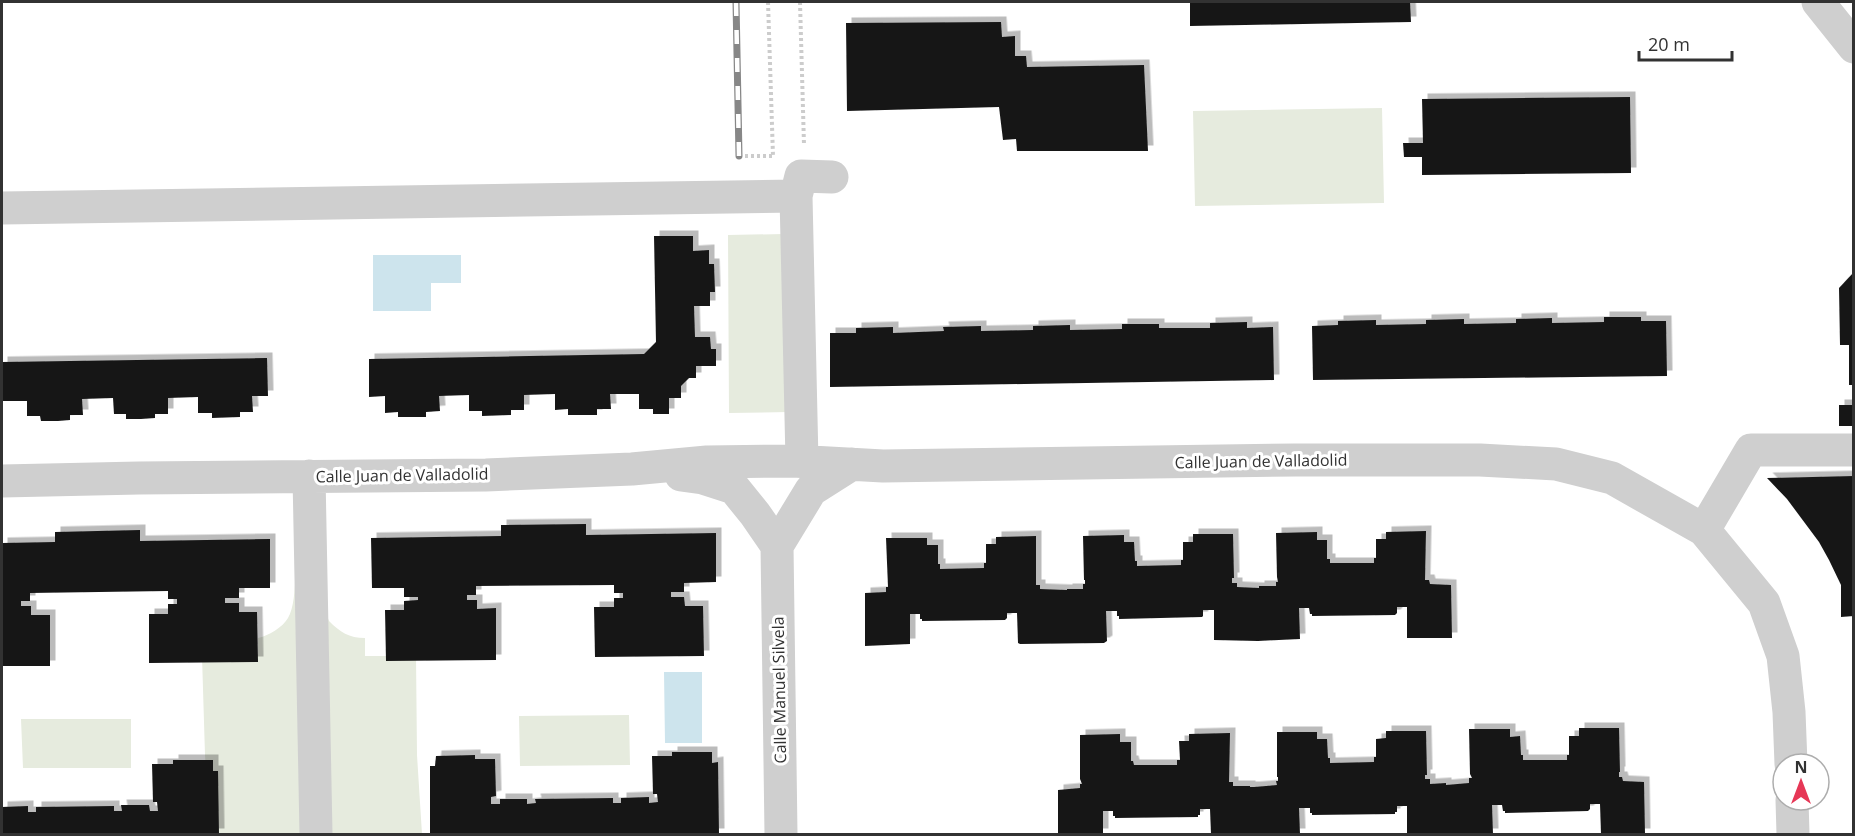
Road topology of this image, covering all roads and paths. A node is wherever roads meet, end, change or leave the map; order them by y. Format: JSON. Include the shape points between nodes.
{"nodes":[{"id":1,"x":768,"y":2,"type":"edge"},
{"id":2,"x":800,"y":2,"type":"edge"},
{"id":3,"x":1818,"y":2,"type":"edge"},
{"id":4,"x":1854,"y":47,"type":"edge"},
{"id":5,"x":772,"y":156,"type":"dead end"},
{"id":6,"x":811,"y":183,"type":"junction"},
{"id":7,"x":2,"y":208,"type":"edge"},
{"id":8,"x":1854,"y":450,"type":"edge"},
{"id":9,"x":802,"y":461,"type":"junction"},
{"id":10,"x":852,"y":464,"type":"junction"},
{"id":11,"x":632,"y":470,"type":"junction"},
{"id":12,"x":309,"y":476,"type":"junction"},
{"id":13,"x":2,"y":481,"type":"edge"},
{"id":14,"x":1704,"y":530,"type":"junction"},
{"id":15,"x":777,"y":546,"type":"junction"},
{"id":16,"x":1791,"y":752,"type":"edge"},
{"id":17,"x":1792,"y":812,"type":"edge"},
{"id":18,"x":316,"y":834,"type":"edge"},
{"id":19,"x":781,"y":834,"type":"edge"},
{"id":20,"x":1793,"y":834,"type":"edge"}],
"edges":[{"from":1,"to":5,"type":"path"},
{"from":2,"to":6,"type":"path"},
{"from":3,"to":4,"type":"street"},
{"from":6,"to":7,"type":"street"},
{"from":6,"to":9,"type":"street"},
{"from":8,"to":14,"type":"street","via":[[1750,450]]},
{"from":9,"to":10,"type":"street","name":"Calle Juan de Valladolid"},
{"from":9,"to":11,"type":"street","name":"Calle Juan de Valladolid","via":[[707,462]]},
{"from":10,"to":14,"type":"street","name":"Calle Juan de Valladolid","via":[[1480,460],[1556,464],[1612,478]]},
{"from":10,"to":15,"type":"street","via":[[811,490]]},
{"from":11,"to":12,"type":"street","name":"Calle Juan de Valladolid"},
{"from":11,"to":15,"type":"street","via":[[703,478],[734,488]]},
{"from":12,"to":13,"type":"street","name":"Calle Juan de Valladolid"},
{"from":12,"to":18,"type":"street"},
{"from":14,"to":16,"type":"street","name":"Calle Juan de Valladolid","via":[[1764,603],[1783,656]]},
{"from":15,"to":19,"type":"street","name":"Calle Manuel Silvela"},
{"from":17,"to":20,"type":"street"}]}
